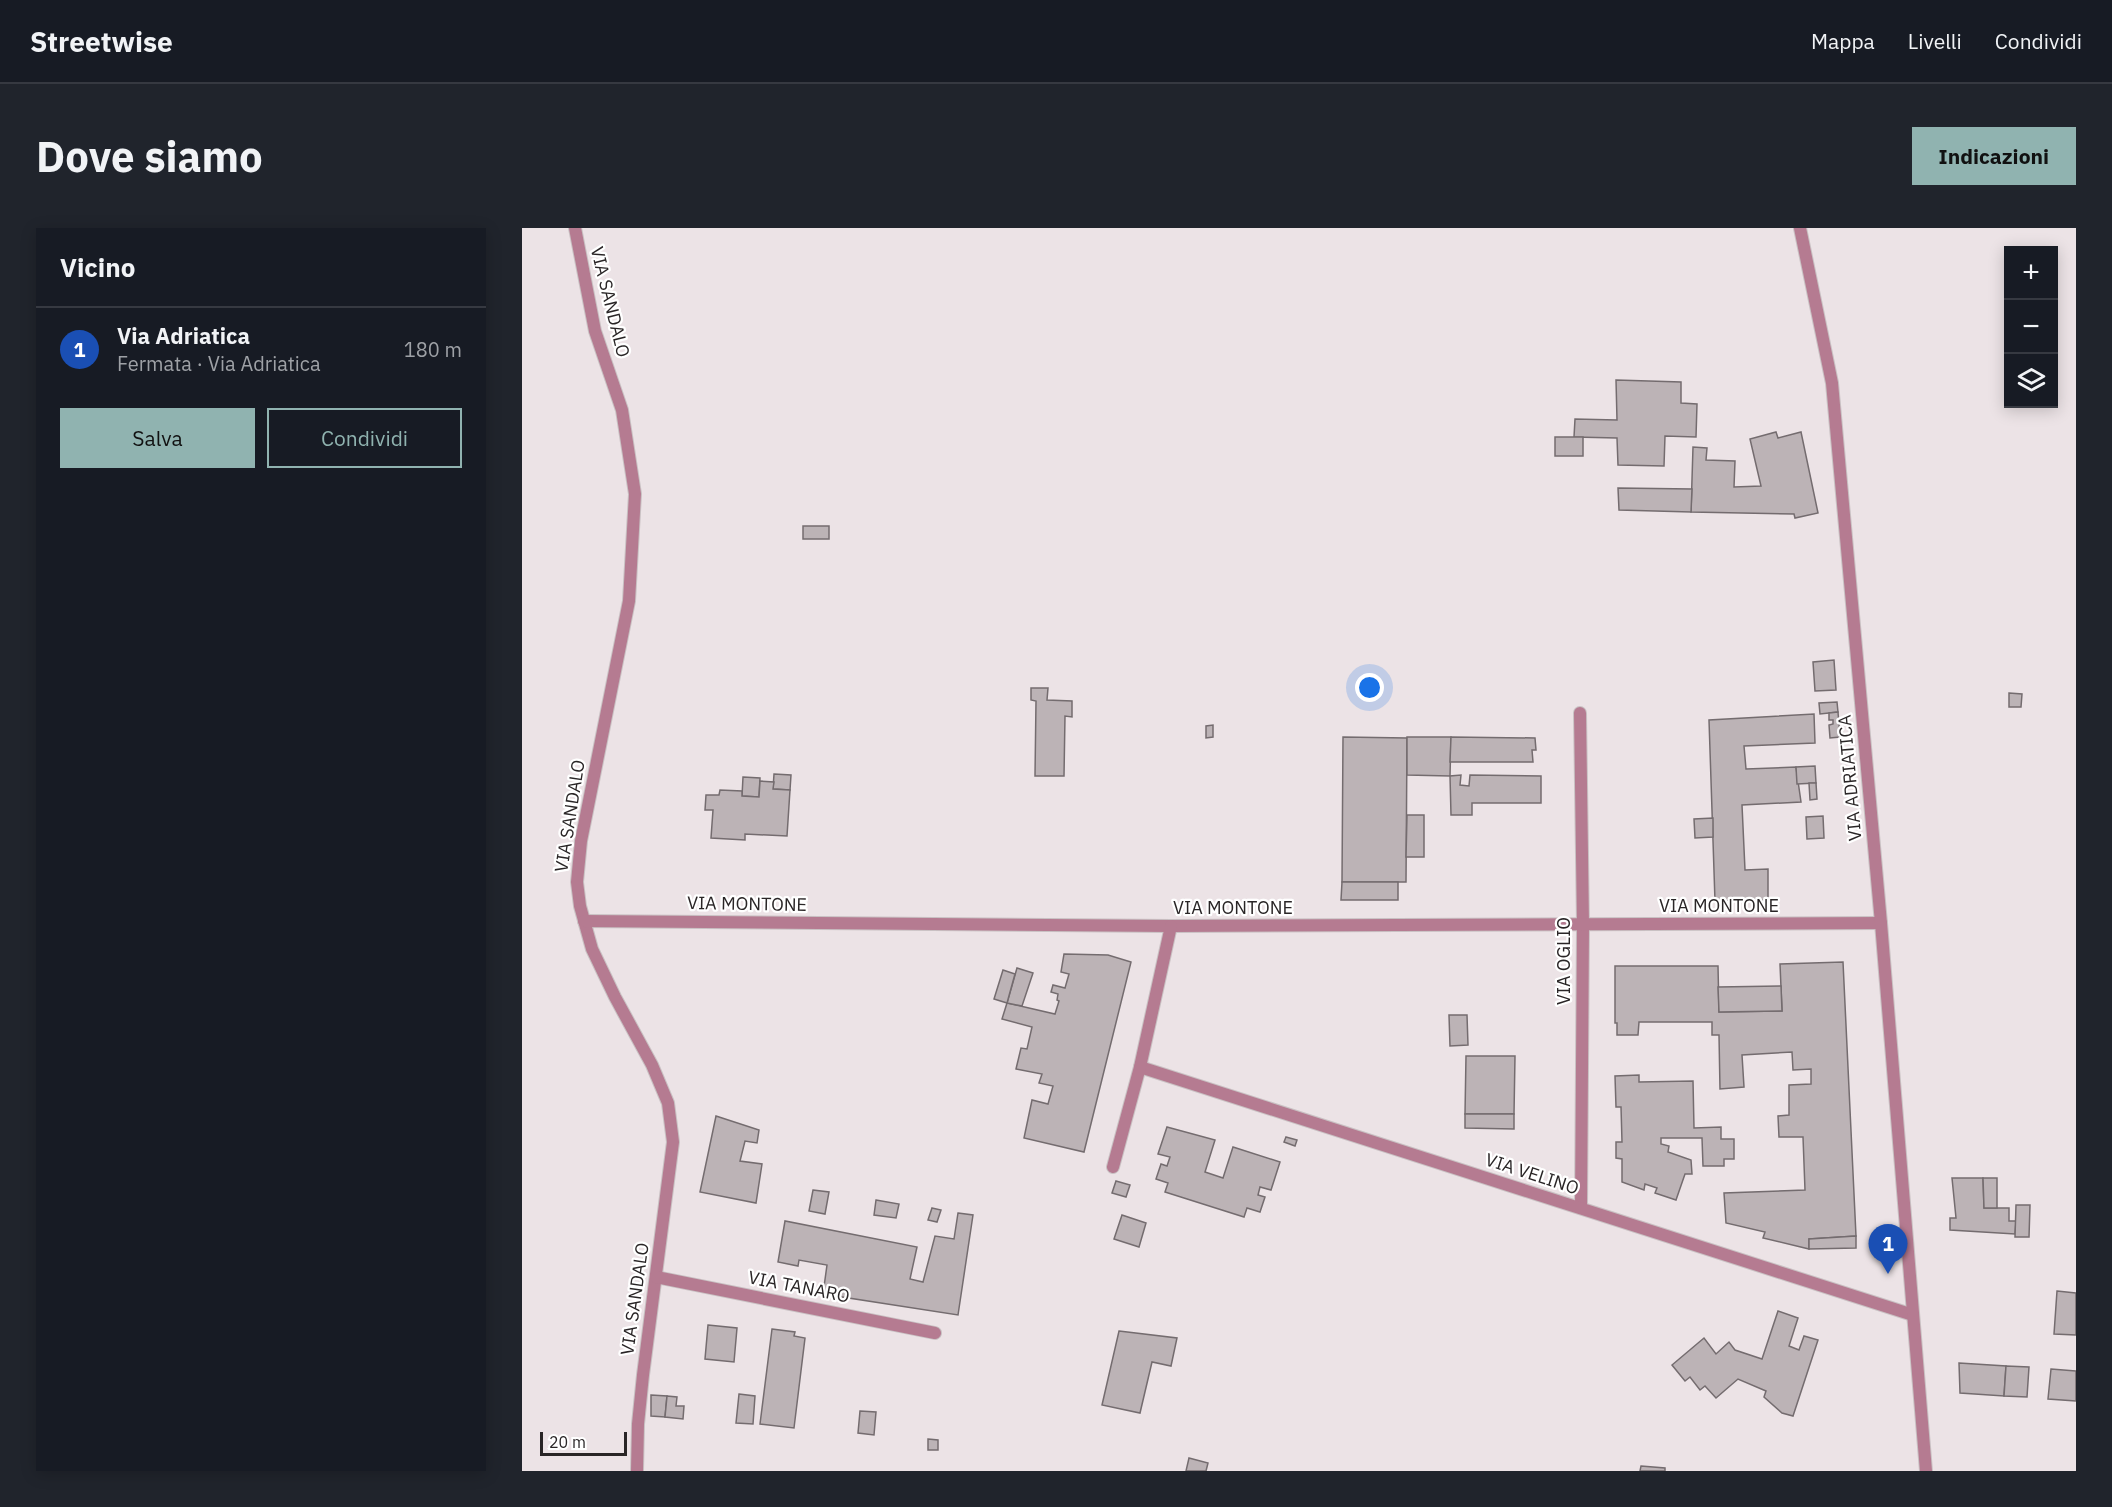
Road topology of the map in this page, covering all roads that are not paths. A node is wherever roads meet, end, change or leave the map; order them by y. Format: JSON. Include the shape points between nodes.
{"nodes":[{"id":1,"x":575,"y":228,"type":"edge"},
{"id":2,"x":1800,"y":228,"type":"edge"},
{"id":3,"x":1580,"y":713,"type":"dead end"},
{"id":4,"x":584,"y":921,"type":"junction"},
{"id":5,"x":1881,"y":923,"type":"junction"},
{"id":6,"x":1583,"y":925,"type":"junction"},
{"id":7,"x":1171,"y":926,"type":"junction"},
{"id":8,"x":1140,"y":1067,"type":"junction"},
{"id":9,"x":1113,"y":1167,"type":"dead end"},
{"id":10,"x":1581,"y":1208,"type":"junction"},
{"id":11,"x":656,"y":1277,"type":"junction"},
{"id":12,"x":1913,"y":1315,"type":"junction"},
{"id":13,"x":935,"y":1333,"type":"dead end"},
{"id":14,"x":637,"y":1471,"type":"edge"},
{"id":15,"x":1926,"y":1471,"type":"edge"}],
"edges":[{"from":1,"to":4,"type":"street","name":"VIA SANDALO","via":[[595,331],[622,410],[635,494],[629,601],[581,841],[577,882]]},
{"from":2,"to":5,"type":"street","name":"VIA ADRIATICA","via":[[1832,383]]},
{"from":3,"to":6,"type":"street","name":"VIA OGLIO"},
{"from":4,"to":7,"type":"street","name":"VIA MONTONE"},
{"from":4,"to":11,"type":"street","name":"VIA SANDALO","via":[[592,950],[668,1103],[673,1142]]},
{"from":5,"to":6,"type":"street","name":"VIA MONTONE"},
{"from":5,"to":12,"type":"street","name":"VIA ADRIATICA"},
{"from":6,"to":7,"type":"street","name":"VIA MONTONE"},
{"from":6,"to":10,"type":"street","name":"VIA OGLIO"},
{"from":7,"to":8,"type":"street"},
{"from":8,"to":9,"type":"street"},
{"from":8,"to":10,"type":"street","name":"VIA VELINO"},
{"from":10,"to":12,"type":"street","name":"VIA VELINO"},
{"from":11,"to":13,"type":"street","name":"VIA TANARO"},
{"from":11,"to":14,"type":"street","name":"VIA SANDALO","via":[[638,1424]]},
{"from":12,"to":15,"type":"street","name":"VIA ADRIATICA"}]}
